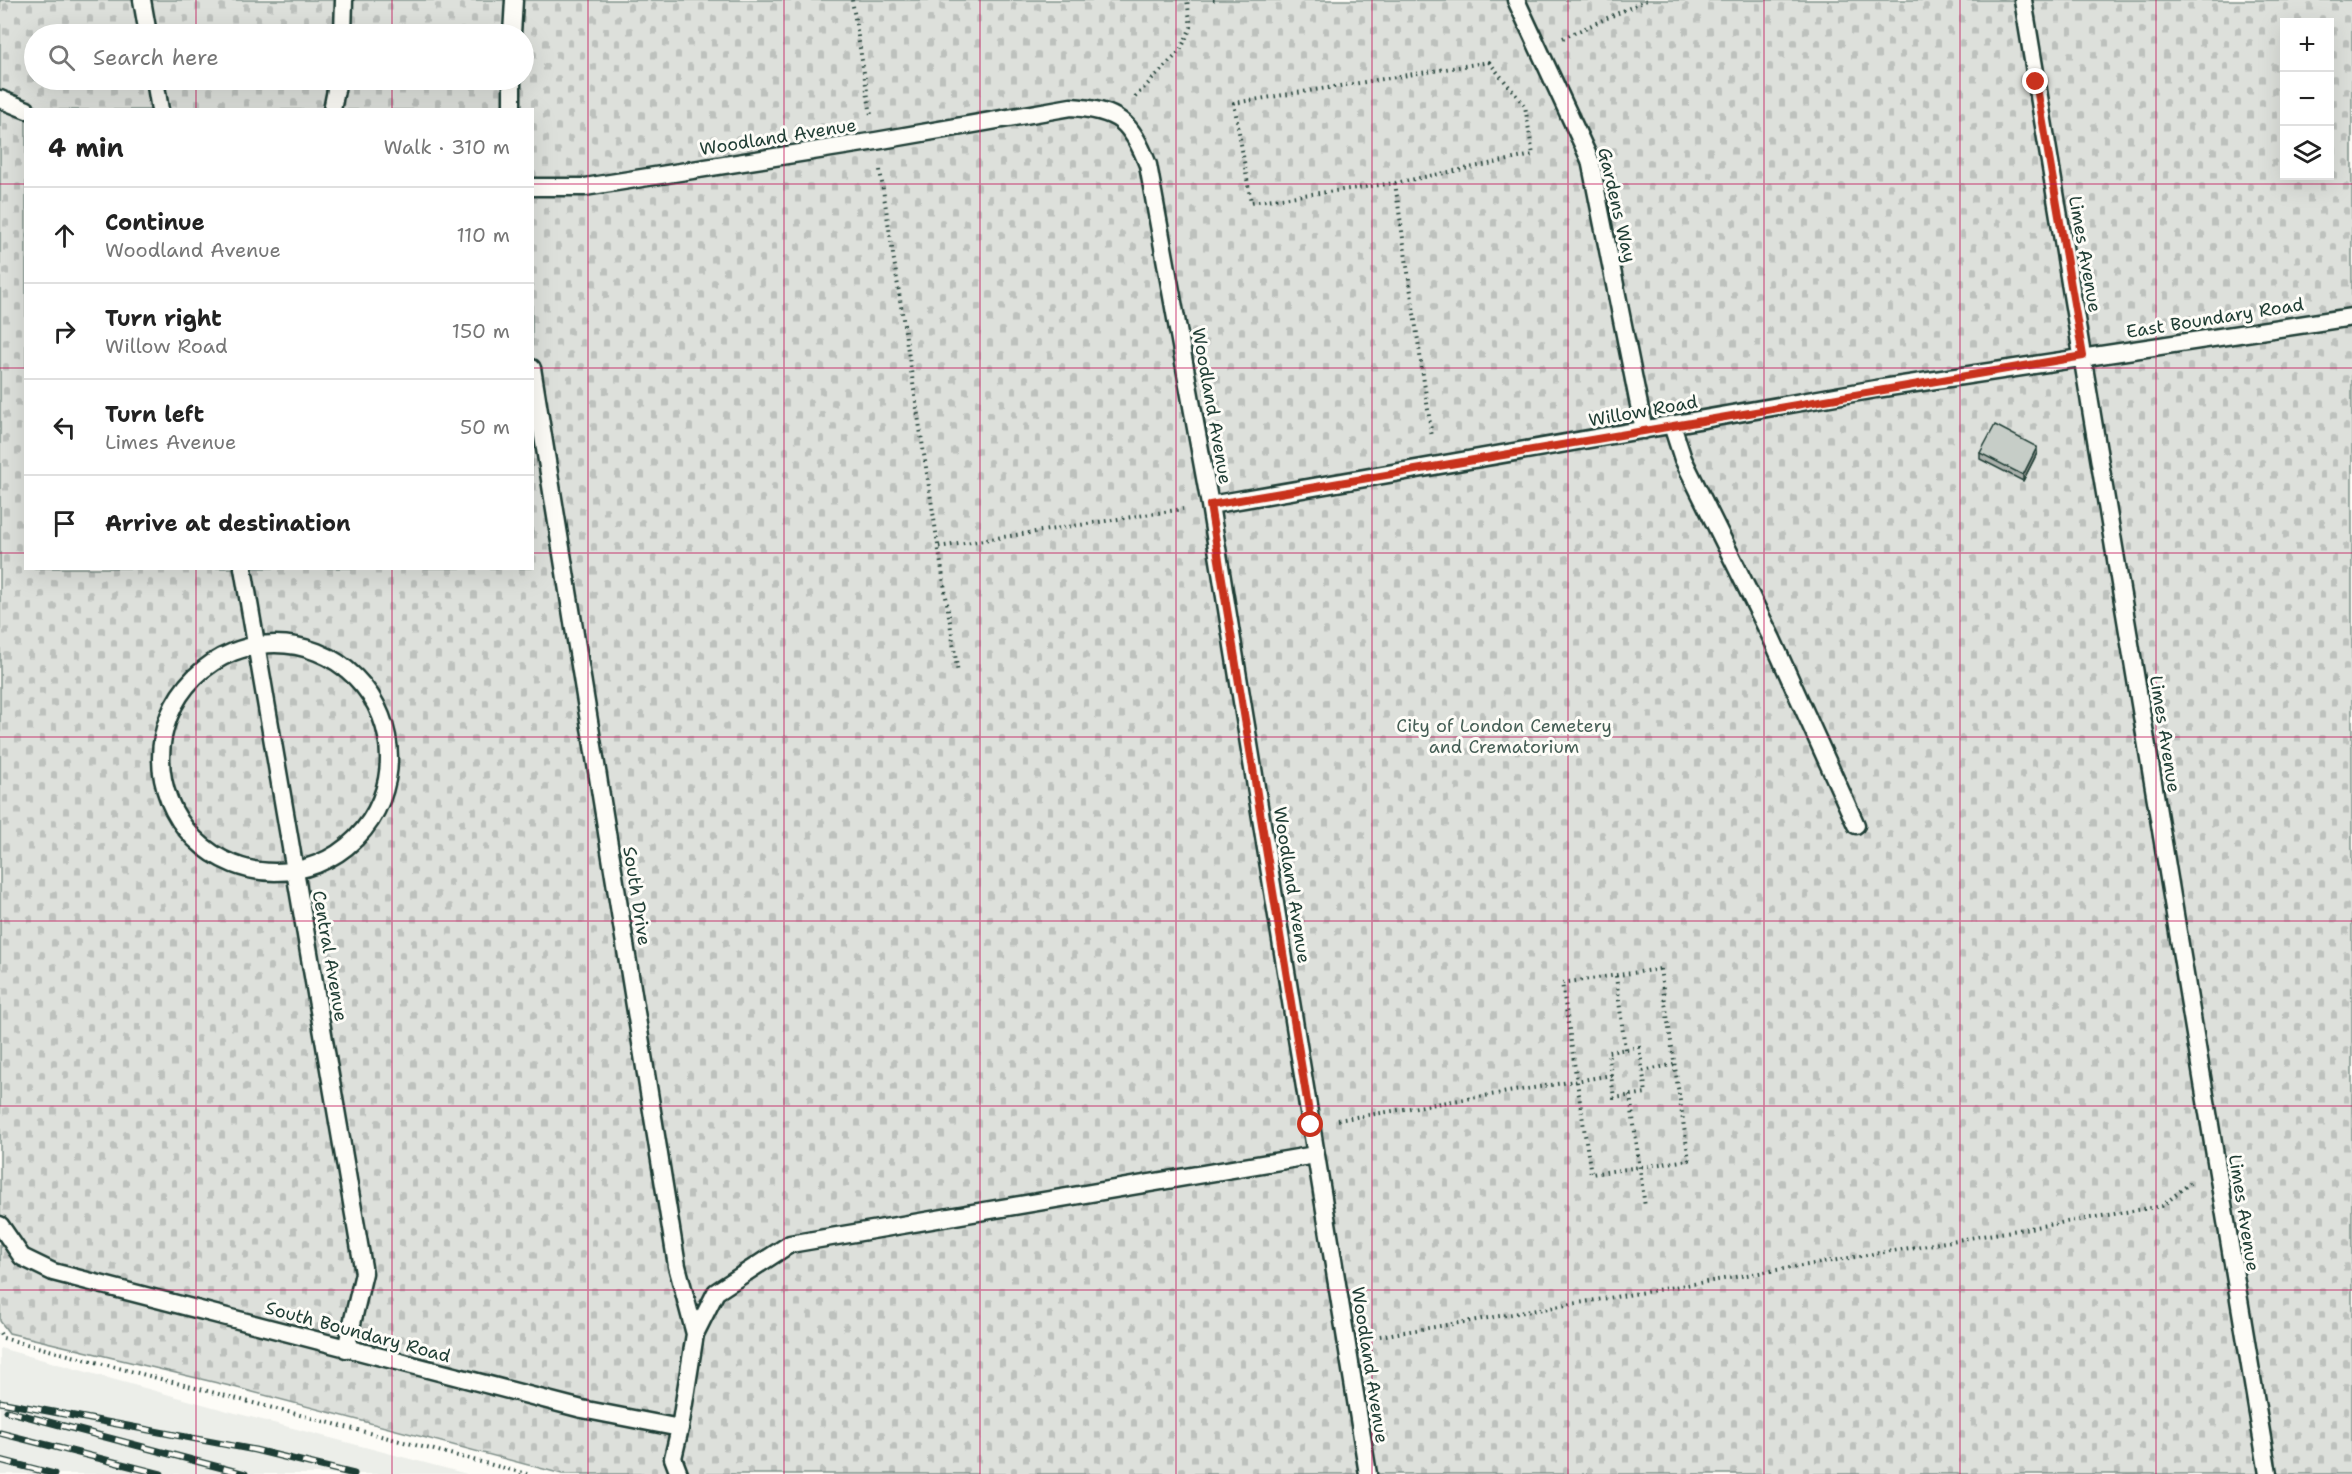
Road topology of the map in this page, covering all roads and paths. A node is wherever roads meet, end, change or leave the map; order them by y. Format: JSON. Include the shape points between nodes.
{"nodes":[{"id":1,"x":142,"y":0,"type":"edge"},
{"id":2,"x":344,"y":0,"type":"edge"},
{"id":3,"x":514,"y":0,"type":"edge"},
{"id":4,"x":852,"y":0,"type":"edge"},
{"id":5,"x":1187,"y":0,"type":"edge"},
{"id":6,"x":1212,"y":0,"type":"edge"},
{"id":7,"x":1217,"y":0,"type":"edge"},
{"id":8,"x":1516,"y":0,"type":"edge"},
{"id":9,"x":1647,"y":0,"type":"edge"},
{"id":10,"x":2023,"y":0,"type":"edge"},
{"id":11,"x":146,"y":24,"type":"edge"},
{"id":12,"x":343,"y":24,"type":"edge"},
{"id":13,"x":513,"y":24,"type":"edge"},
{"id":14,"x":1539,"y":49,"type":"junction"},
{"id":15,"x":157,"y":90,"type":"edge"},
{"id":16,"x":336,"y":90,"type":"edge"},
{"id":17,"x":512,"y":90,"type":"edge"},
{"id":18,"x":0,"y":99,"type":"edge"},
{"id":19,"x":160,"y":108,"type":"edge"},
{"id":20,"x":332,"y":108,"type":"edge"},
{"id":21,"x":512,"y":108,"type":"edge"},
{"id":22,"x":24,"y":109,"type":"edge"},
{"id":23,"x":1116,"y":117,"type":"junction"},
{"id":24,"x":876,"y":141,"type":"junction"},
{"id":25,"x":1395,"y":183,"type":"junction"},
{"id":26,"x":534,"y":187,"type":"edge"},
{"id":27,"x":2352,"y":317,"type":"edge"},
{"id":28,"x":2083,"y":356,"type":"junction"},
{"id":29,"x":534,"y":380,"type":"edge"},
{"id":30,"x":1672,"y":425,"type":"junction"},
{"id":31,"x":1644,"y":430,"type":"junction"},
{"id":32,"x":1437,"y":466,"type":"junction"},
{"id":33,"x":1210,"y":505,"type":"junction"},
{"id":34,"x":939,"y":547,"type":"junction"},
{"id":35,"x":243,"y":570,"type":"edge"},
{"id":36,"x":255,"y":646,"type":"junction"},
{"id":37,"x":958,"y":674,"type":"dead end"},
{"id":38,"x":1856,"y":825,"type":"dead end"},
{"id":39,"x":296,"y":872,"type":"junction"},
{"id":40,"x":1616,"y":976,"type":"junction"},
{"id":41,"x":1625,"y":1049,"type":"junction"},
{"id":42,"x":1675,"y":1065,"type":"junction"},
{"id":43,"x":1643,"y":1071,"type":"junction"},
{"id":44,"x":1612,"y":1075,"type":"junction"},
{"id":45,"x":1577,"y":1080,"type":"junction"},
{"id":46,"x":1630,"y":1095,"type":"junction"},
{"id":47,"x":1311,"y":1125,"type":"junction"},
{"id":48,"x":1315,"y":1155,"type":"junction"},
{"id":49,"x":1641,"y":1167,"type":"junction"},
{"id":50,"x":2217,"y":1171,"type":"junction"},
{"id":51,"x":1645,"y":1207,"type":"dead end"},
{"id":52,"x":0,"y":1225,"type":"edge"},
{"id":53,"x":0,"y":1334,"type":"edge"},
{"id":54,"x":695,"y":1334,"type":"junction"},
{"id":55,"x":1346,"y":1341,"type":"junction"},
{"id":56,"x":346,"y":1349,"type":"junction"},
{"id":57,"x":680,"y":1428,"type":"junction"},
{"id":58,"x":527,"y":1474,"type":"edge"},
{"id":59,"x":679,"y":1474,"type":"edge"},
{"id":60,"x":1368,"y":1474,"type":"edge"},
{"id":61,"x":2268,"y":1474,"type":"edge"}],
"edges":[{"from":1,"to":11,"type":"lane"},
{"from":2,"to":12,"type":"lane"},
{"from":3,"to":13,"type":"lane"},
{"from":4,"to":24,"type":"path"},
{"from":5,"to":23,"type":"path","via":[[1191,27],[1180,51]]},
{"from":6,"to":7,"type":"path"},
{"from":8,"to":14,"type":"lane","name":"Gardens Way"},
{"from":9,"to":14,"type":"path"},
{"from":10,"to":28,"type":"lane","name":"Limes Avenue"},
{"from":14,"to":31,"type":"lane","name":"Gardens Way","via":[[1590,160]]},
{"from":15,"to":19,"type":"lane"},
{"from":16,"to":20,"type":"lane"},
{"from":17,"to":21,"type":"lane"},
{"from":18,"to":22,"type":"lane"},
{"from":23,"to":24,"type":"lane","name":"Woodland Avenue","via":[[1098,109],[1071,107]]},
{"from":23,"to":33,"type":"lane","name":"Woodland Avenue","via":[[1136,135],[1148,165]]},
{"from":24,"to":26,"type":"lane","name":"Woodland Avenue","via":[[585,186]]},
{"from":24,"to":34,"type":"path"},
{"from":25,"to":25,"type":"path","via":[[1251,202],[1234,103],[1489,62],[1525,106],[1533,155]]},
{"from":25,"to":32,"type":"path"},
{"from":27,"to":28,"type":"lane","name":"East Boundary Road"},
{"from":28,"to":30,"type":"lane","name":"Willow Road"},
{"from":28,"to":50,"type":"lane","name":"Limes Avenue"},
{"from":29,"to":54,"type":"lane","name":"South Drive","via":[[676,1266]]},
{"from":30,"to":31,"type":"lane","name":"Willow Road"},
{"from":30,"to":38,"type":"lane","via":[[1683,459],[1772,639]]},
{"from":31,"to":32,"type":"lane","name":"Willow Road"},
{"from":32,"to":33,"type":"lane","name":"Willow Road"},
{"from":33,"to":34,"type":"path"},
{"from":33,"to":47,"type":"lane","name":"Woodland Avenue"},
{"from":34,"to":37,"type":"path"},
{"from":35,"to":36,"type":"lane","name":"Central Avenue"},
{"from":36,"to":39,"type":"lane","name":"Central Avenue"},
{"from":36,"to":39,"type":"lane","via":[[275,643],[312,650],[345,667],[371,695],[386,730],[390,767],[381,804],[361,836],[331,859]]},
{"from":36,"to":39,"type":"lane","via":[[238,649],[205,667],[179,695],[164,730],[161,768],[170,805],[191,837],[222,860],[258,872]]},
{"from":39,"to":56,"type":"lane","name":"Central Avenue","via":[[364,1273]]},
{"from":40,"to":41,"type":"path"},
{"from":40,"to":42,"type":"path","via":[[1660,969]]},
{"from":40,"to":45,"type":"path","via":[[1562,984]]},
{"from":41,"to":43,"type":"path","via":[[1639,1047]]},
{"from":41,"to":44,"type":"path","via":[[1608,1052]]},
{"from":42,"to":43,"type":"path"},
{"from":42,"to":49,"type":"path","via":[[1689,1160]]},
{"from":43,"to":46,"type":"path","via":[[1646,1093]]},
{"from":44,"to":45,"type":"path"},
{"from":44,"to":46,"type":"path","via":[[1614,1098]]},
{"from":45,"to":47,"type":"path"},
{"from":45,"to":49,"type":"path","via":[[1591,1174]]},
{"from":46,"to":49,"type":"path"},
{"from":47,"to":48,"type":"lane","name":"Woodland Avenue"},
{"from":48,"to":54,"type":"lane","via":[[790,1244],[716,1292]]},
{"from":48,"to":55,"type":"lane","name":"Woodland Avenue"},
{"from":49,"to":51,"type":"path"},
{"from":50,"to":55,"type":"path","via":[[2204,1172],[2162,1206]]},
{"from":50,"to":61,"type":"lane","name":"Limes Avenue"},
{"from":52,"to":56,"type":"lane","name":"South Boundary Road","via":[[22,1257],[53,1272]]},
{"from":53,"to":58,"type":"path","via":[[3,1338]]},
{"from":54,"to":57,"type":"lane","name":"South Drive"},
{"from":55,"to":60,"type":"lane","name":"Woodland Avenue"},
{"from":56,"to":57,"type":"lane","name":"South Boundary Road","via":[[582,1409]]},
{"from":57,"to":59,"type":"lane","via":[[673,1458]]}]}
